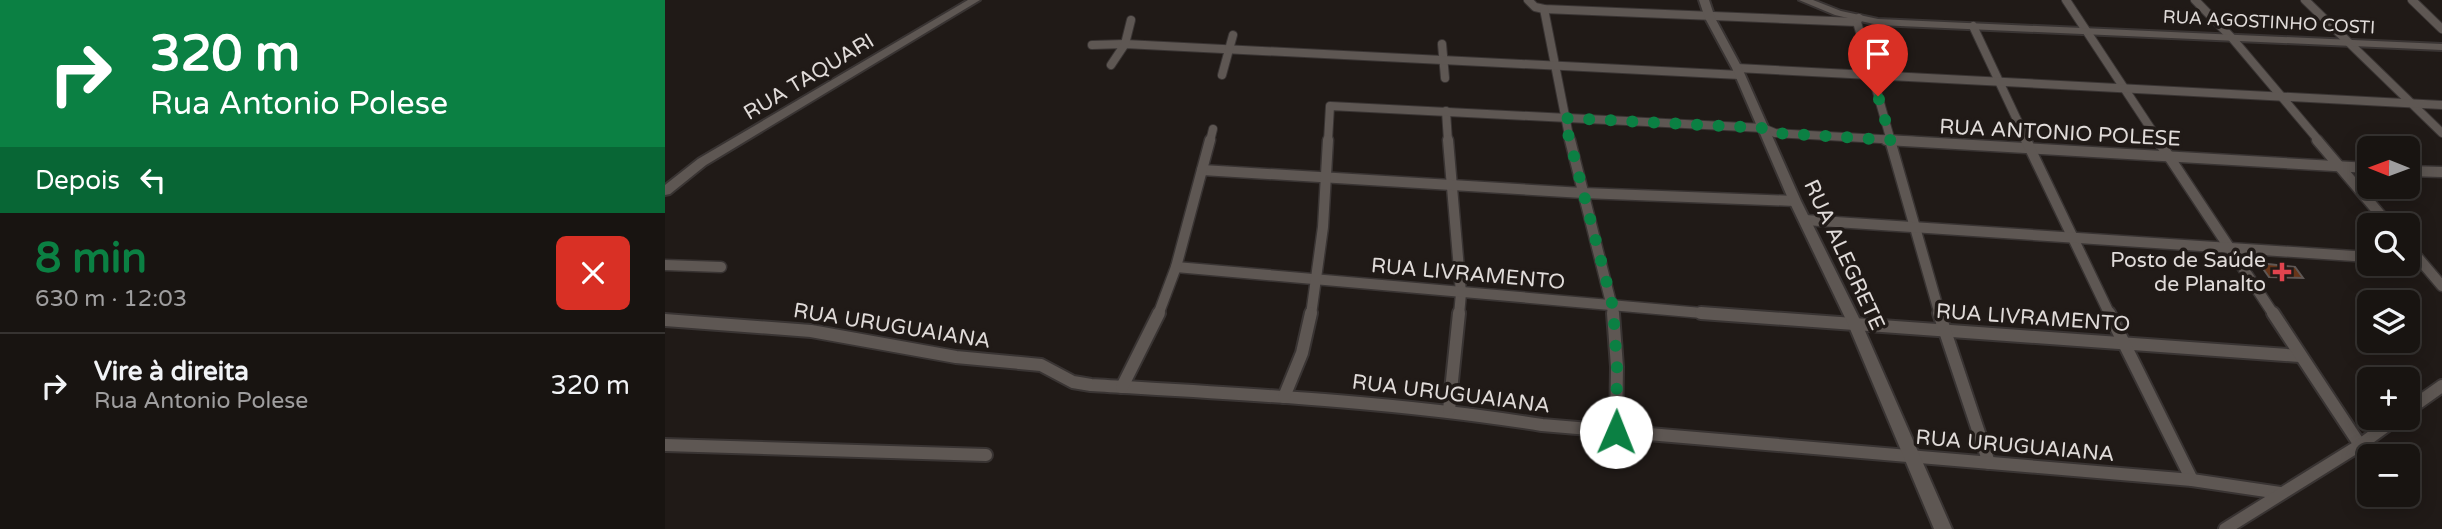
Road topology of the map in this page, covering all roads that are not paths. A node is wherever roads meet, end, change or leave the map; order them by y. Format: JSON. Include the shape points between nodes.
{"nodes":[{"id":1,"x":975,"y":0,"type":"edge"},
{"id":2,"x":1528,"y":0,"type":"edge"},
{"id":3,"x":1705,"y":0,"type":"edge"},
{"id":4,"x":1804,"y":0,"type":"edge"},
{"id":5,"x":2066,"y":0,"type":"edge"},
{"id":6,"x":2195,"y":0,"type":"edge"},
{"id":7,"x":2305,"y":0,"type":"edge"},
{"id":8,"x":2412,"y":0,"type":"edge"},
{"id":9,"x":1543,"y":9,"type":"junction"},
{"id":10,"x":1710,"y":18,"type":"junction"},
{"id":11,"x":1131,"y":20,"type":"dead end"},
{"id":12,"x":1858,"y":20,"type":"junction"},
{"id":13,"x":1973,"y":26,"type":"junction"},
{"id":14,"x":2442,"y":29,"type":"edge"},
{"id":15,"x":2086,"y":31,"type":"junction"},
{"id":16,"x":1233,"y":35,"type":"dead end"},
{"id":17,"x":2232,"y":38,"type":"junction"},
{"id":18,"x":2350,"y":43,"type":"junction"},
{"id":19,"x":1125,"y":44,"type":"junction"},
{"id":20,"x":1442,"y":44,"type":"dead end"},
{"id":21,"x":1092,"y":45,"type":"dead end"},
{"id":22,"x":2442,"y":47,"type":"edge"},
{"id":23,"x":1228,"y":50,"type":"junction"},
{"id":24,"x":1443,"y":59,"type":"junction"},
{"id":25,"x":1111,"y":65,"type":"dead end"},
{"id":26,"x":1555,"y":66,"type":"junction"},
{"id":27,"x":1739,"y":72,"type":"junction"},
{"id":28,"x":1872,"y":74,"type":"junction"},
{"id":29,"x":1222,"y":75,"type":"dead end"},
{"id":30,"x":1445,"y":78,"type":"dead end"},
{"id":31,"x":1997,"y":80,"type":"junction"},
{"id":32,"x":2123,"y":86,"type":"junction"},
{"id":33,"x":2280,"y":97,"type":"junction"},
{"id":34,"x":2412,"y":104,"type":"junction"},
{"id":35,"x":2442,"y":105,"type":"edge"},
{"id":36,"x":1446,"y":111,"type":"junction"},
{"id":37,"x":1564,"y":118,"type":"junction"},
{"id":38,"x":1763,"y":128,"type":"junction"},
{"id":39,"x":1213,"y":129,"type":"dead end"},
{"id":40,"x":2442,"y":133,"type":"edge"},
{"id":41,"x":1891,"y":140,"type":"junction"},
{"id":42,"x":2029,"y":149,"type":"junction"},
{"id":43,"x":2170,"y":157,"type":"junction"},
{"id":44,"x":2340,"y":166,"type":"junction"},
{"id":45,"x":2357,"y":167,"type":"edge"},
{"id":46,"x":1202,"y":170,"type":"junction"},
{"id":47,"x":2420,"y":172,"type":"edge"},
{"id":48,"x":2442,"y":173,"type":"edge"},
{"id":49,"x":1327,"y":177,"type":"junction"},
{"id":50,"x":1452,"y":185,"type":"junction"},
{"id":51,"x":665,"y":191,"type":"edge"},
{"id":52,"x":1584,"y":193,"type":"junction"},
{"id":53,"x":1795,"y":201,"type":"junction"},
{"id":54,"x":2380,"y":213,"type":"edge"},
{"id":55,"x":1805,"y":220,"type":"junction"},
{"id":56,"x":1915,"y":226,"type":"junction"},
{"id":57,"x":2071,"y":236,"type":"junction"},
{"id":58,"x":2230,"y":249,"type":"junction"},
{"id":59,"x":2357,"y":256,"type":"edge"},
{"id":60,"x":2420,"y":260,"type":"edge"},
{"id":61,"x":665,"y":265,"type":"edge"},
{"id":62,"x":721,"y":267,"type":"dead end"},
{"id":63,"x":1176,"y":267,"type":"junction"},
{"id":64,"x":1316,"y":280,"type":"junction"},
{"id":65,"x":2442,"y":286,"type":"edge"},
{"id":66,"x":1461,"y":293,"type":"junction"},
{"id":67,"x":1613,"y":307,"type":"junction"},
{"id":68,"x":665,"y":320,"type":"edge"},
{"id":69,"x":1855,"y":324,"type":"junction"},
{"id":70,"x":1944,"y":330,"type":"junction"},
{"id":71,"x":2123,"y":344,"type":"junction"},
{"id":72,"x":2300,"y":356,"type":"junction"},
{"id":73,"x":2442,"y":386,"type":"edge"},
{"id":74,"x":1122,"y":387,"type":"junction"},
{"id":75,"x":1284,"y":397,"type":"junction"},
{"id":76,"x":2420,"y":402,"type":"edge"},
{"id":77,"x":1449,"y":410,"type":"junction"},
{"id":78,"x":2381,"y":430,"type":"edge"},
{"id":79,"x":1616,"y":432,"type":"junction"},
{"id":80,"x":2359,"y":444,"type":"edge"},
{"id":81,"x":2361,"y":444,"type":"edge"},
{"id":82,"x":665,"y":445,"type":"edge"},
{"id":83,"x":2357,"y":447,"type":"edge"},
{"id":84,"x":986,"y":455,"type":"dead end"},
{"id":85,"x":1910,"y":457,"type":"junction"},
{"id":86,"x":1989,"y":463,"type":"junction"},
{"id":87,"x":2192,"y":480,"type":"junction"},
{"id":88,"x":2280,"y":493,"type":"junction"},
{"id":89,"x":1943,"y":529,"type":"edge"},
{"id":90,"x":2225,"y":529,"type":"edge"}],
"edges":[{"from":1,"to":51,"type":"street","name":"RUA TAQUARI","via":[[702,162]]},
{"from":2,"to":9,"type":"street"},
{"from":3,"to":10,"type":"street","name":"RUA ALEGRETE"},
{"from":4,"to":12,"type":"street","name":"RUA AGOSTINHO COSTI"},
{"from":5,"to":15,"type":"street"},
{"from":6,"to":17,"type":"street"},
{"from":7,"to":18,"type":"street"},
{"from":8,"to":14,"type":"street"},
{"from":9,"to":10,"type":"street"},
{"from":9,"to":26,"type":"street"},
{"from":10,"to":12,"type":"street"},
{"from":10,"to":27,"type":"street","name":"RUA ALEGRETE"},
{"from":11,"to":19,"type":"street"},
{"from":12,"to":13,"type":"street","name":"RUA AGOSTINHO COSTI"},
{"from":12,"to":28,"type":"street"},
{"from":13,"to":15,"type":"street","name":"RUA AGOSTINHO COSTI"},
{"from":13,"to":31,"type":"street"},
{"from":15,"to":17,"type":"street","name":"RUA AGOSTINHO COSTI"},
{"from":15,"to":32,"type":"street"},
{"from":16,"to":23,"type":"street"},
{"from":17,"to":18,"type":"street","name":"RUA AGOSTINHO COSTI"},
{"from":17,"to":33,"type":"street"},
{"from":18,"to":22,"type":"street","name":"RUA AGOSTINHO COSTI"},
{"from":18,"to":34,"type":"street"},
{"from":19,"to":21,"type":"street"},
{"from":19,"to":23,"type":"street"},
{"from":19,"to":25,"type":"street"},
{"from":20,"to":24,"type":"street"},
{"from":23,"to":24,"type":"street"},
{"from":23,"to":29,"type":"street"},
{"from":24,"to":26,"type":"street"},
{"from":24,"to":30,"type":"street"},
{"from":26,"to":27,"type":"street"},
{"from":26,"to":37,"type":"street"},
{"from":27,"to":28,"type":"street"},
{"from":27,"to":38,"type":"street","name":"RUA ALEGRETE"},
{"from":28,"to":31,"type":"street"},
{"from":28,"to":41,"type":"street"},
{"from":31,"to":32,"type":"street"},
{"from":31,"to":42,"type":"street"},
{"from":32,"to":33,"type":"street"},
{"from":32,"to":43,"type":"street"},
{"from":33,"to":34,"type":"street"},
{"from":33,"to":44,"type":"street"},
{"from":34,"to":35,"type":"street"},
{"from":34,"to":40,"type":"street"},
{"from":36,"to":37,"type":"street","name":"RUA ANTONIO POLESE"},
{"from":36,"to":49,"type":"street","name":"RUA ANTONIO POLESE","via":[[1331,106]]},
{"from":36,"to":50,"type":"street"},
{"from":37,"to":38,"type":"street","name":"RUA ANTONIO POLESE"},
{"from":37,"to":52,"type":"street"},
{"from":38,"to":41,"type":"street","name":"RUA ANTONIO POLESE","via":[[1776,133]]},
{"from":38,"to":53,"type":"street","name":"RUA ALEGRETE"},
{"from":39,"to":46,"type":"street"},
{"from":41,"to":42,"type":"street","name":"RUA ANTONIO POLESE"},
{"from":41,"to":56,"type":"street"},
{"from":42,"to":43,"type":"street","name":"RUA ANTONIO POLESE"},
{"from":42,"to":57,"type":"street"},
{"from":43,"to":44,"type":"street","name":"RUA ANTONIO POLESE"},
{"from":43,"to":58,"type":"street"},
{"from":44,"to":45,"type":"street","name":"RUA ANTONIO POLESE"},
{"from":44,"to":54,"type":"street"},
{"from":46,"to":49,"type":"street"},
{"from":46,"to":63,"type":"street"},
{"from":47,"to":48,"type":"street"},
{"from":49,"to":50,"type":"street"},
{"from":49,"to":64,"type":"street"},
{"from":50,"to":52,"type":"street"},
{"from":50,"to":66,"type":"street"},
{"from":52,"to":53,"type":"street"},
{"from":52,"to":67,"type":"street"},
{"from":53,"to":55,"type":"street","name":"RUA ALEGRETE"},
{"from":55,"to":56,"type":"street"},
{"from":55,"to":69,"type":"street","name":"RUA ALEGRETE"},
{"from":56,"to":57,"type":"street"},
{"from":56,"to":70,"type":"street"},
{"from":57,"to":58,"type":"street"},
{"from":57,"to":71,"type":"street"},
{"from":58,"to":59,"type":"street"},
{"from":58,"to":72,"type":"street"},
{"from":60,"to":65,"type":"street"},
{"from":61,"to":62,"type":"street"},
{"from":63,"to":64,"type":"street","name":"RUA LIVRAMENTO"},
{"from":63,"to":74,"type":"street","via":[[1153,328]]},
{"from":64,"to":66,"type":"street","name":"RUA LIVRAMENTO"},
{"from":64,"to":75,"type":"street","via":[[1304,349]]},
{"from":66,"to":67,"type":"street","name":"RUA LIVRAMENTO"},
{"from":66,"to":77,"type":"street"},
{"from":67,"to":69,"type":"street","name":"RUA LIVRAMENTO"},
{"from":67,"to":79,"type":"street"},
{"from":68,"to":74,"type":"street","name":"RUA URUGUAIANA","via":[[811,331],[956,357],[1041,365],[1073,382]]},
{"from":69,"to":70,"type":"street","name":"RUA LIVRAMENTO"},
{"from":69,"to":85,"type":"street","name":"RUA ALEGRETE"},
{"from":70,"to":71,"type":"street","name":"RUA LIVRAMENTO"},
{"from":70,"to":86,"type":"street"},
{"from":71,"to":72,"type":"street","name":"RUA LIVRAMENTO"},
{"from":71,"to":87,"type":"street"},
{"from":72,"to":80,"type":"street"},
{"from":73,"to":76,"type":"street"},
{"from":74,"to":75,"type":"street","name":"RUA URUGUAIANA"},
{"from":75,"to":77,"type":"street","name":"RUA URUGUAIANA"},
{"from":77,"to":79,"type":"street","name":"RUA URUGUAIANA"},
{"from":78,"to":81,"type":"street"},
{"from":79,"to":85,"type":"street","name":"RUA URUGUAIANA"},
{"from":82,"to":84,"type":"street"},
{"from":83,"to":88,"type":"street"},
{"from":85,"to":86,"type":"street","name":"RUA URUGUAIANA"},
{"from":85,"to":89,"type":"street","name":"RUA ALEGRETE"},
{"from":86,"to":87,"type":"street","name":"RUA URUGUAIANA"},
{"from":87,"to":88,"type":"street","name":"RUA URUGUAIANA"},
{"from":88,"to":90,"type":"street"}]}
